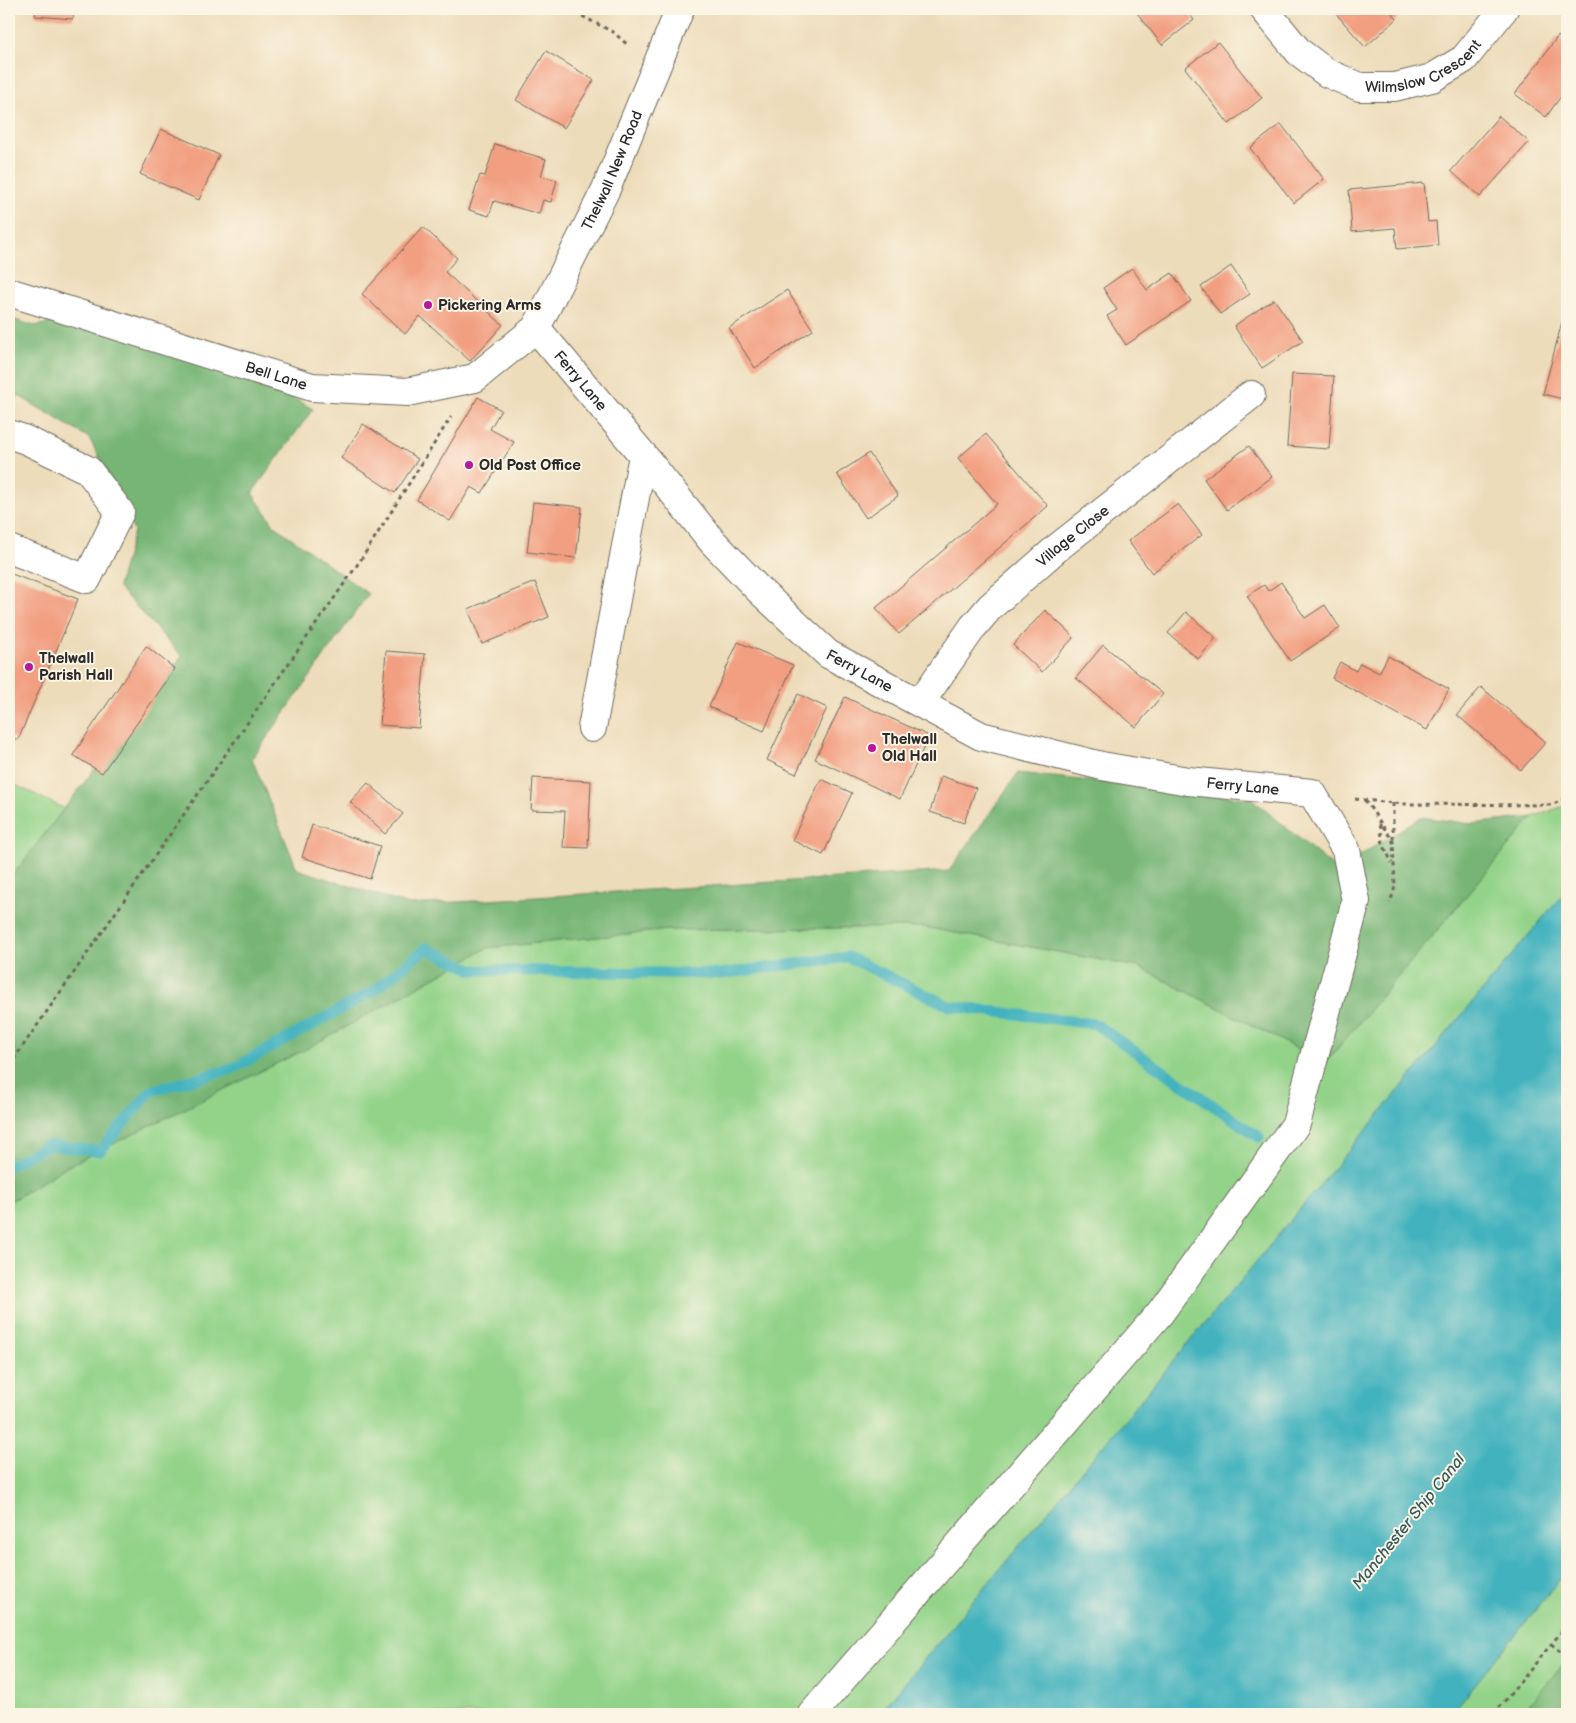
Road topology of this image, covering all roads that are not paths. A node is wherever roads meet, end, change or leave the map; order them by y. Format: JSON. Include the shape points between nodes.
{"nodes":[{"id":1,"x":680,"y":9,"type":"edge"},
{"id":2,"x":1264,"y":9,"type":"edge"},
{"id":3,"x":1504,"y":9,"type":"edge"},
{"id":4,"x":9,"y":292,"type":"edge"},
{"id":5,"x":536,"y":328,"type":"junction"},
{"id":6,"x":1251,"y":395,"type":"dead end"},
{"id":7,"x":9,"y":434,"type":"edge"},
{"id":8,"x":642,"y":455,"type":"junction"},
{"id":9,"x":9,"y":549,"type":"edge"},
{"id":10,"x":920,"y":703,"type":"junction"},
{"id":11,"x":592,"y":728,"type":"dead end"},
{"id":12,"x":812,"y":1714,"type":"edge"}],
"edges":[{"from":1,"to":5,"type":"street","name":"Thelwall New Road","via":[[606,189]]},
{"from":2,"to":3,"type":"street","name":"Wilmslow Crescent","via":[[1299,52],[1327,73],[1360,87],[1395,87],[1432,78],[1464,59]]},
{"from":4,"to":5,"type":"street","name":"Bell Lane","via":[[312,387],[407,392],[475,378]]},
{"from":5,"to":8,"type":"street","name":"Ferry Lane"},
{"from":6,"to":10,"type":"street","name":"Village Close","via":[[1057,548],[990,606]]},
{"from":7,"to":9,"type":"street","via":[[88,470],[120,512],[87,579]]},
{"from":8,"to":10,"type":"street","name":"Ferry Lane","via":[[712,542],[828,654]]},
{"from":8,"to":11,"type":"street"},
{"from":10,"to":12,"type":"street","name":"Ferry Lane","via":[[981,736],[1102,766],[1188,781],[1312,793],[1346,850],[1356,901],[1296,1124],[1160,1313]]}]}
